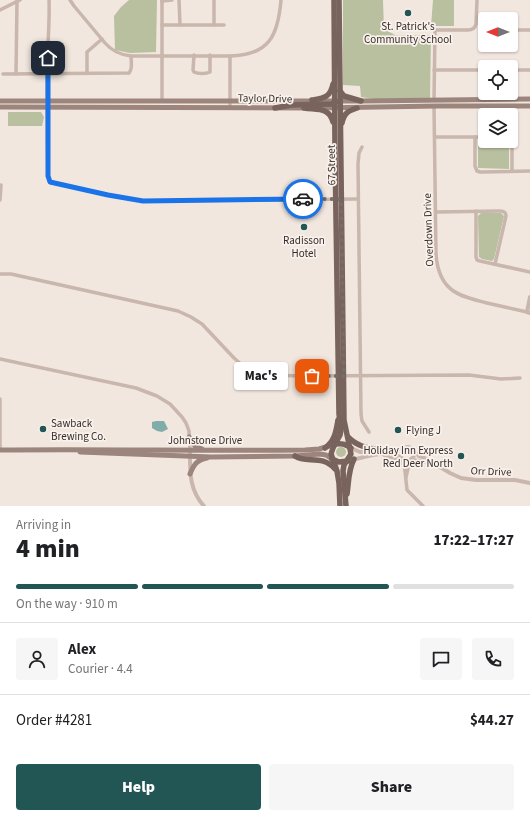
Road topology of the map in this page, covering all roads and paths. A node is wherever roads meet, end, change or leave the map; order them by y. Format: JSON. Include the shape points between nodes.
{"nodes":[{"id":1,"x":49,"y":0,"type":"edge"},
{"id":2,"x":70,"y":0,"type":"edge"},
{"id":3,"x":162,"y":0,"type":"edge"},
{"id":4,"x":172,"y":0,"type":"edge"},
{"id":5,"x":179,"y":0,"type":"edge"},
{"id":6,"x":214,"y":0,"type":"edge"},
{"id":7,"x":281,"y":0,"type":"edge"},
{"id":8,"x":334,"y":0,"type":"edge"},
{"id":9,"x":339,"y":0,"type":"edge"},
{"id":10,"x":476,"y":0,"type":"edge"},
{"id":11,"x":18,"y":1,"type":"edge"},
{"id":12,"x":0,"y":10,"type":"edge"},
{"id":13,"x":162,"y":25,"type":"junction"},
{"id":14,"x":180,"y":25,"type":"junction"},
{"id":15,"x":214,"y":25,"type":"junction"},
{"id":16,"x":224,"y":25,"type":"dead end"},
{"id":17,"x":518,"y":30,"type":"edge"},
{"id":18,"x":530,"y":30,"type":"edge"},
{"id":19,"x":102,"y":39,"type":"junction"},
{"id":20,"x":194,"y":55,"type":"junction"},
{"id":21,"x":132,"y":56,"type":"junction"},
{"id":22,"x":162,"y":56,"type":"junction"},
{"id":23,"x":210,"y":56,"type":"junction"},
{"id":24,"x":230,"y":56,"type":"junction"},
{"id":25,"x":434,"y":70,"type":"junction"},
{"id":26,"x":478,"y":70,"type":"edge"},
{"id":27,"x":518,"y":70,"type":"edge"},
{"id":28,"x":530,"y":70,"type":"edge"},
{"id":29,"x":47,"y":73,"type":"junction"},
{"id":30,"x":88,"y":73,"type":"junction"},
{"id":31,"x":3,"y":74,"type":"dead end"},
{"id":32,"x":16,"y":74,"type":"junction"},
{"id":33,"x":334,"y":76,"type":"junction"},
{"id":34,"x":340,"y":90,"type":"junction"},
{"id":35,"x":530,"y":99,"type":"edge"},
{"id":36,"x":0,"y":100,"type":"edge"},
{"id":37,"x":312,"y":100,"type":"junction"},
{"id":38,"x":47,"y":101,"type":"junction"},
{"id":39,"x":162,"y":101,"type":"junction"},
{"id":40,"x":230,"y":101,"type":"junction"},
{"id":41,"x":361,"y":101,"type":"junction"},
{"id":42,"x":434,"y":103,"type":"junction"},
{"id":43,"x":337,"y":104,"type":"junction"},
{"id":44,"x":530,"y":106,"type":"edge"},
{"id":45,"x":0,"y":107,"type":"edge"},
{"id":46,"x":47,"y":107,"type":"junction"},
{"id":47,"x":230,"y":108,"type":"junction"},
{"id":48,"x":275,"y":108,"type":"junction"},
{"id":49,"x":304,"y":108,"type":"junction"},
{"id":50,"x":357,"y":108,"type":"junction"},
{"id":51,"x":335,"y":128,"type":"junction"},
{"id":52,"x":341,"y":135,"type":"junction"},
{"id":53,"x":434,"y":137,"type":"junction"},
{"id":54,"x":475,"y":137,"type":"joint"},
{"id":55,"x":362,"y":147,"type":"dead end"},
{"id":56,"x":512,"y":148,"type":"edge"},
{"id":57,"x":512,"y":171,"type":"junction"},
{"id":58,"x":530,"y":171,"type":"edge"},
{"id":59,"x":1,"y":185,"type":"edge"},
{"id":60,"x":338,"y":199,"type":"junction"},
{"id":61,"x":358,"y":199,"type":"junction"},
{"id":62,"x":0,"y":200,"type":"edge"},
{"id":63,"x":476,"y":211,"type":"junction"},
{"id":64,"x":436,"y":212,"type":"junction"},
{"id":65,"x":495,"y":264,"type":"junction"},
{"id":66,"x":530,"y":272,"type":"edge"},
{"id":67,"x":0,"y":274,"type":"edge"},
{"id":68,"x":530,"y":297,"type":"edge"},
{"id":69,"x":528,"y":312,"type":"edge"},
{"id":70,"x":0,"y":359,"type":"edge"},
{"id":71,"x":341,"y":376,"type":"junction"},
{"id":72,"x":360,"y":376,"type":"junction"},
{"id":73,"x":520,"y":378,"type":"dead end"},
{"id":74,"x":0,"y":399,"type":"edge"},
{"id":75,"x":339,"y":414,"type":"junction"},
{"id":76,"x":369,"y":432,"type":"dead end"},
{"id":77,"x":190,"y":436,"type":"junction"},
{"id":78,"x":348,"y":436,"type":"junction"},
{"id":79,"x":335,"y":444,"type":"junction"},
{"id":80,"x":325,"y":448,"type":"junction"},
{"id":81,"x":351,"y":448,"type":"junction"},
{"id":82,"x":404,"y":448,"type":"junction"},
{"id":83,"x":0,"y":450,"type":"edge"},
{"id":84,"x":207,"y":451,"type":"junction"},
{"id":85,"x":385,"y":451,"type":"junction"},
{"id":86,"x":414,"y":451,"type":"junction"},
{"id":87,"x":190,"y":453,"type":"junction"},
{"id":88,"x":376,"y":455,"type":"junction"},
{"id":89,"x":211,"y":456,"type":"junction"},
{"id":90,"x":295,"y":456,"type":"junction"},
{"id":91,"x":401,"y":458,"type":"junction"},
{"id":92,"x":332,"y":459,"type":"junction"},
{"id":93,"x":354,"y":459,"type":"junction"},
{"id":94,"x":411,"y":460,"type":"junction"},
{"id":95,"x":348,"y":461,"type":"junction"},
{"id":96,"x":432,"y":462,"type":"junction"},
{"id":97,"x":404,"y":466,"type":"junction"},
{"id":98,"x":337,"y":471,"type":"junction"},
{"id":99,"x":190,"y":474,"type":"junction"},
{"id":100,"x":406,"y":478,"type":"junction"},
{"id":101,"x":530,"y":483,"type":"edge"},
{"id":102,"x":204,"y":506,"type":"edge"},
{"id":103,"x":340,"y":506,"type":"edge"},
{"id":104,"x":346,"y":506,"type":"edge"},
{"id":105,"x":424,"y":506,"type":"edge"}],
"edges":[{"from":1,"to":29,"type":"street"},
{"from":2,"to":19,"type":"street"},
{"from":3,"to":4,"type":"street"},
{"from":3,"to":13,"type":"street"},
{"from":5,"to":14,"type":"street"},
{"from":6,"to":15,"type":"street"},
{"from":7,"to":24,"type":"street","via":[[278,25],[270,40],[252,53]]},
{"from":8,"to":33,"type":"main road","name":"67 Street"},
{"from":9,"to":34,"type":"main road","name":"67 Street"},
{"from":10,"to":25,"type":"street","name":"Overdown Drive","via":[[475,27],[468,30],[435,30]]},
{"from":11,"to":12,"type":"street"},
{"from":11,"to":32,"type":"street"},
{"from":13,"to":14,"type":"street"},
{"from":13,"to":22,"type":"street"},
{"from":14,"to":15,"type":"street"},
{"from":15,"to":16,"type":"street"},
{"from":17,"to":18,"type":"street"},
{"from":19,"to":21,"type":"street","via":[[117,53]]},
{"from":19,"to":30,"type":"street","via":[[87,52]]},
{"from":20,"to":22,"type":"street"},
{"from":20,"to":23,"type":"street"},
{"from":20,"to":23,"type":"street","via":[[196,73],[210,72]]},
{"from":21,"to":22,"type":"street"},
{"from":21,"to":30,"type":"street","via":[[129,73]]},
{"from":22,"to":39,"type":"street"},
{"from":23,"to":24,"type":"street"},
{"from":24,"to":40,"type":"street"},
{"from":25,"to":26,"type":"street"},
{"from":25,"to":42,"type":"street","name":"Overdown Drive"},
{"from":27,"to":28,"type":"street"},
{"from":29,"to":30,"type":"street"},
{"from":29,"to":32,"type":"street"},
{"from":29,"to":38,"type":"street"},
{"from":31,"to":32,"type":"street"},
{"from":33,"to":37,"type":"main road","via":[[328,95]]},
{"from":33,"to":43,"type":"main road","name":"67 Street"},
{"from":34,"to":41,"type":"main road","via":[[344,96]]},
{"from":34,"to":43,"type":"main road","name":"67 Street"},
{"from":35,"to":42,"type":"main road","name":"Taylor Drive"},
{"from":36,"to":38,"type":"main road","name":"Taylor Drive"},
{"from":37,"to":40,"type":"main road","name":"Taylor Drive"},
{"from":37,"to":43,"type":"main road","name":"Taylor Drive"},
{"from":38,"to":39,"type":"main road","name":"Taylor Drive"},
{"from":38,"to":46,"type":"street"},
{"from":39,"to":40,"type":"main road","name":"Taylor Drive"},
{"from":40,"to":47,"type":"street"},
{"from":41,"to":42,"type":"main road","name":"Taylor Drive"},
{"from":41,"to":43,"type":"main road","name":"Taylor Drive"},
{"from":42,"to":44,"type":"main road","name":"Taylor Drive"},
{"from":42,"to":50,"type":"main road","name":"Taylor Drive"},
{"from":42,"to":53,"type":"street","name":"Overdown Drive"},
{"from":43,"to":48,"type":"main road"},
{"from":43,"to":49,"type":"main road","name":"Taylor Drive"},
{"from":43,"to":50,"type":"main road","name":"Taylor Drive"},
{"from":43,"to":51,"type":"main road","name":"67 Street"},
{"from":43,"to":52,"type":"main road","name":"67 Street"},
{"from":45,"to":46,"type":"main road","name":"Taylor Drive"},
{"from":46,"to":47,"type":"main road","name":"Taylor Drive"},
{"from":46,"to":60,"type":"street","via":[[50,182],[143,201]]},
{"from":47,"to":48,"type":"main road","name":"Taylor Drive"},
{"from":48,"to":49,"type":"main road","name":"Taylor Drive"},
{"from":49,"to":51,"type":"main road","via":[[329,113]]},
{"from":50,"to":52,"type":"main road","via":[[344,116]]},
{"from":51,"to":60,"type":"main road","name":"67 Street"},
{"from":52,"to":60,"type":"main road","name":"67 Street"},
{"from":53,"to":54,"type":"street"},
{"from":53,"to":64,"type":"street","name":"Overdown Drive"},
{"from":54,"to":57,"type":"street","via":[[477,171]]},
{"from":55,"to":61,"type":"street","via":[[358,158]]},
{"from":56,"to":57,"type":"street"},
{"from":57,"to":58,"type":"street"},
{"from":59,"to":62,"type":"street"},
{"from":60,"to":61,"type":"street"},
{"from":60,"to":71,"type":"main road","name":"67 Street"},
{"from":61,"to":72,"type":"street"},
{"from":63,"to":64,"type":"street"},
{"from":63,"to":65,"type":"street","via":[[477,259]]},
{"from":63,"to":65,"type":"street","via":[[501,211],[506,215]]},
{"from":64,"to":69,"type":"street","name":"Overdown Drive","via":[[437,261],[441,276],[448,287],[467,298]]},
{"from":65,"to":66,"type":"street"},
{"from":67,"to":71,"type":"street","via":[[10,274],[184,313],[206,328],[239,363],[256,372],[271,375]]},
{"from":68,"to":69,"type":"street"},
{"from":70,"to":77,"type":"street","via":[[136,388],[157,396],[170,404],[182,417]]},
{"from":71,"to":72,"type":"street"},
{"from":71,"to":75,"type":"main road","name":"67 Street"},
{"from":71,"to":78,"type":"main road","name":"67 Street","via":[[344,420]]},
{"from":72,"to":73,"type":"street"},
{"from":72,"to":76,"type":"street","via":[[361,417]]},
{"from":74,"to":83,"type":"street"},
{"from":75,"to":79,"type":"main road","name":"67 Street","via":[[341,430]]},
{"from":75,"to":80,"type":"main road","via":[[334,438]]},
{"from":77,"to":84,"type":"main road","via":[[195,446]]},
{"from":77,"to":87,"type":"street"},
{"from":78,"to":81,"type":"main road","name":"67 Street"},
{"from":78,"to":85,"type":"main road","via":[[360,446]]},
{"from":79,"to":80,"type":"main road","name":"Johnstone Drive"},
{"from":79,"to":81,"type":"main road","via":[[341,443]]},
{"from":79,"to":92,"type":"main road"},
{"from":80,"to":84,"type":"main road","name":"Johnstone Drive"},
{"from":81,"to":85,"type":"street","via":[[362,452]]},
{"from":81,"to":95,"type":"main road"},
{"from":82,"to":85,"type":"street"},
{"from":82,"to":86,"type":"street","via":[[410,447]]},
{"from":82,"to":91,"type":"street","via":[[401,451]]},
{"from":83,"to":87,"type":"main road","name":"Johnstone Drive","via":[[74,449]]},
{"from":84,"to":87,"type":"main road","name":"Johnstone Drive"},
{"from":86,"to":94,"type":"street"},
{"from":86,"to":96,"type":"street","name":"Orr Drive"},
{"from":87,"to":89,"type":"main road","name":"Johnstone Drive"},
{"from":87,"to":99,"type":"street"},
{"from":88,"to":91,"type":"street","via":[[391,454]]},
{"from":88,"to":93,"type":"street"},
{"from":88,"to":97,"type":"street","via":[[389,456]]},
{"from":89,"to":90,"type":"main road","name":"Johnstone Drive"},
{"from":89,"to":99,"type":"main road","via":[[196,462]]},
{"from":90,"to":92,"type":"main road","name":"Johnstone Drive","via":[[320,454]]},
{"from":90,"to":98,"type":"main road","via":[[325,462]]},
{"from":91,"to":94,"type":"street"},
{"from":91,"to":97,"type":"street"},
{"from":92,"to":95,"type":"main road","via":[[339,462]]},
{"from":92,"to":98,"type":"main road"},
{"from":93,"to":95,"type":"street"},
{"from":93,"to":104,"type":"main road","via":[[348,474]]},
{"from":94,"to":96,"type":"street","name":"Orr Drive"},
{"from":94,"to":100,"type":"street"},
{"from":95,"to":104,"type":"main road","via":[[342,474]]},
{"from":96,"to":101,"type":"street","name":"Orr Drive","via":[[465,479],[515,480]]},
{"from":97,"to":100,"type":"street"},
{"from":98,"to":103,"type":"main road"},
{"from":99,"to":102,"type":"street","via":[[192,486]]},
{"from":100,"to":105,"type":"street","via":[[407,490]]}]}
